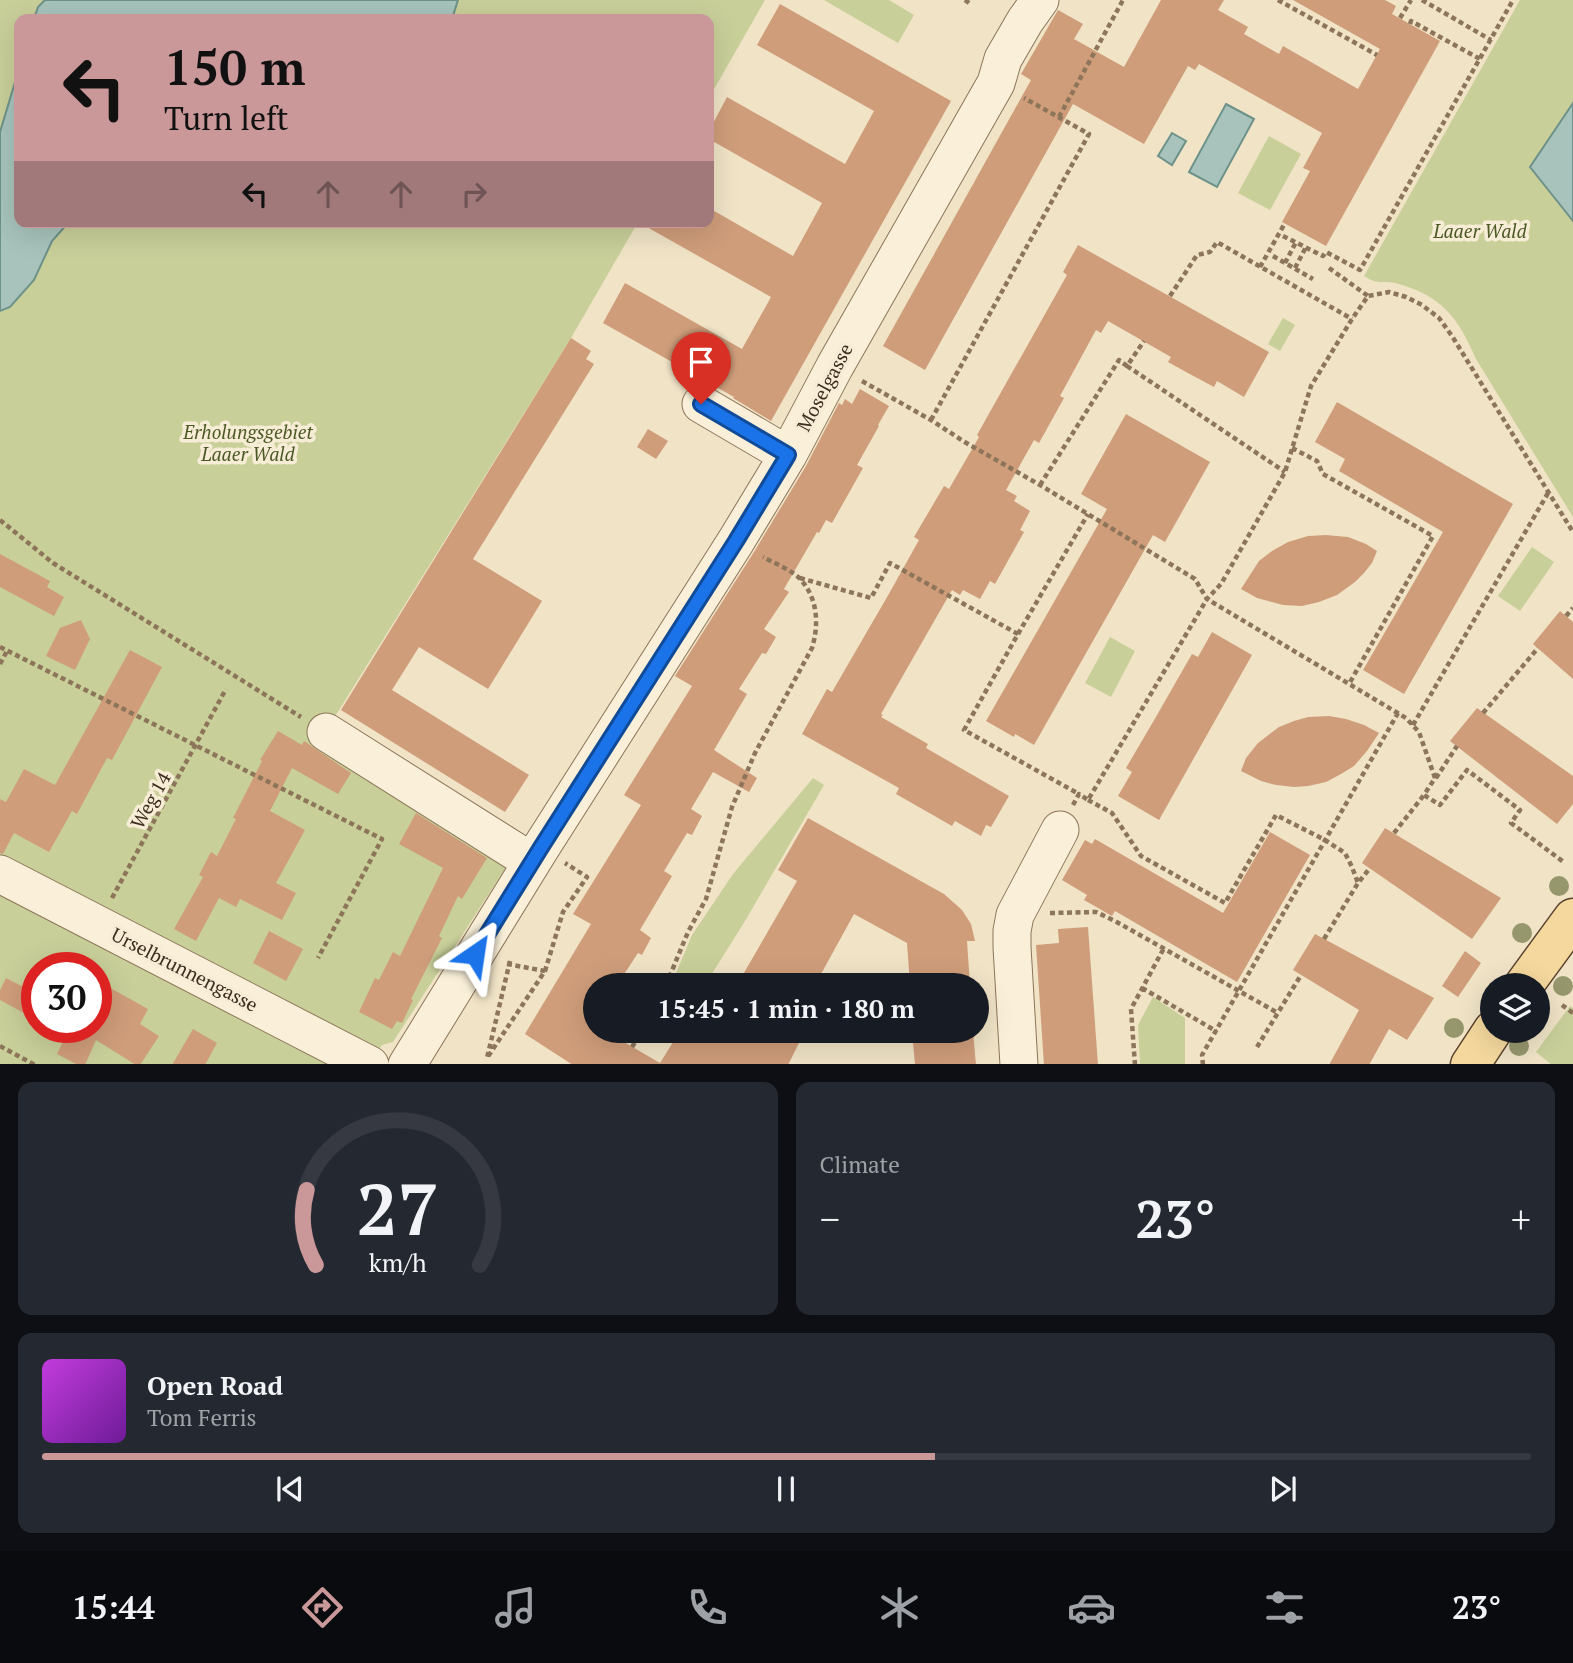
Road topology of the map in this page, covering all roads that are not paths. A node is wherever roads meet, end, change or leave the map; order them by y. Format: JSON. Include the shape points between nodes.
{"nodes":[{"id":1,"x":1032,"y":10,"type":"edge"},
{"id":2,"x":701,"y":404,"type":"dead end"},
{"id":3,"x":788,"y":455,"type":"junction"},
{"id":4,"x":326,"y":732,"type":"road end"},
{"id":5,"x":1059,"y":830,"type":"road end"},
{"id":6,"x":547,"y":862,"type":"junction"},
{"id":7,"x":0,"y":874,"type":"edge"},
{"id":8,"x":1573,"y":918,"type":"edge"},
{"id":9,"x":1533,"y":973,"type":"edge"},
{"id":10,"x":1484,"y":1043,"type":"edge"},
{"id":11,"x":368,"y":1064,"type":"edge"},
{"id":12,"x":408,"y":1064,"type":"edge"},
{"id":13,"x":1019,"y":1064,"type":"edge"},
{"id":14,"x":1471,"y":1064,"type":"edge"}],
"edges":[{"from":1,"to":3,"type":"street","name":"Moselgasse","via":[[839,379]]},
{"from":2,"to":3,"type":"street"},
{"from":3,"to":6,"type":"street","name":"Moselgasse"},
{"from":4,"to":6,"type":"street"},
{"from":5,"to":13,"type":"street","via":[[1015,915],[1012,931]]},
{"from":6,"to":12,"type":"street","name":"Moselgasse"},
{"from":7,"to":11,"type":"street","name":"Urselbrunnengasse"},
{"from":8,"to":9,"type":"main road"},
{"from":10,"to":14,"type":"main road"}]}
